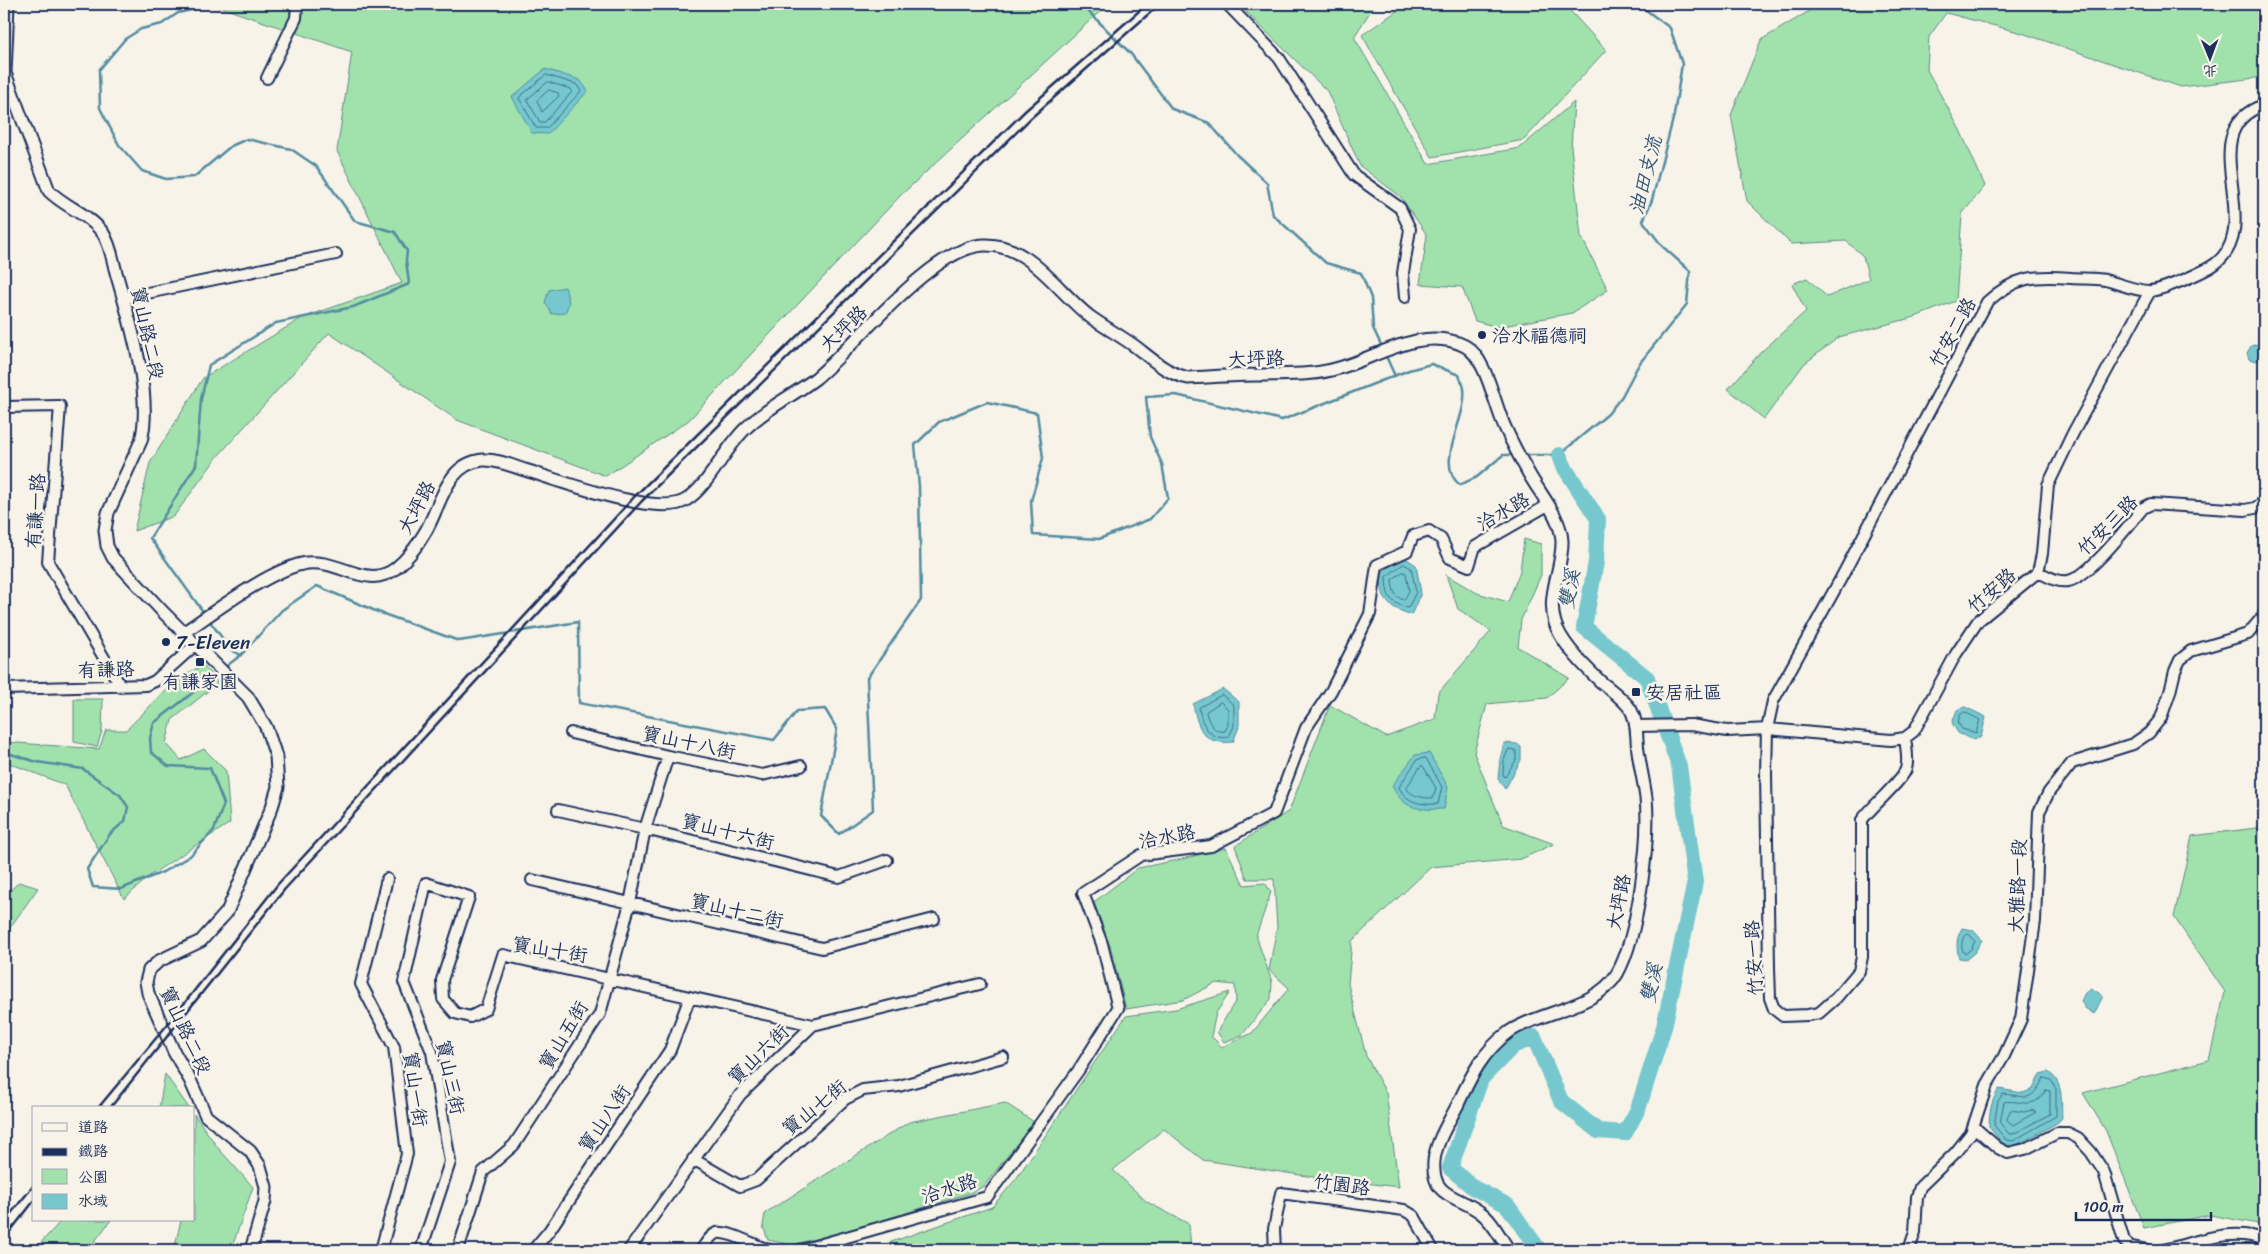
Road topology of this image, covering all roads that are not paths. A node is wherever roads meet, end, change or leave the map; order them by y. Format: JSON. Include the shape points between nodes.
{"nodes":[{"id":1,"x":8,"y":4,"type":"edge"},
{"id":2,"x":297,"y":4,"type":"edge"},
{"id":3,"x":1227,"y":4,"type":"edge"},
{"id":4,"x":267,"y":78,"type":"dead end"},
{"id":5,"x":2264,"y":105,"type":"edge"},
{"id":6,"x":336,"y":254,"type":"dead end"},
{"id":7,"x":2150,"y":291,"type":"junction"},
{"id":8,"x":1406,"y":297,"type":"dead end"},
{"id":9,"x":123,"y":298,"type":"junction"},
{"id":10,"x":4,"y":407,"type":"edge"},
{"id":11,"x":2264,"y":502,"type":"edge"},
{"id":12,"x":1548,"y":505,"type":"junction"},
{"id":13,"x":2038,"y":572,"type":"junction"},
{"id":14,"x":2264,"y":615,"type":"edge"},
{"id":15,"x":183,"y":633,"type":"junction"},
{"id":16,"x":195,"y":645,"type":"junction"},
{"id":17,"x":120,"y":687,"type":"junction"},
{"id":18,"x":4,"y":689,"type":"edge"},
{"id":19,"x":1636,"y":726,"type":"junction"},
{"id":20,"x":1767,"y":729,"type":"junction"},
{"id":21,"x":571,"y":734,"type":"dead end"},
{"id":22,"x":1905,"y":738,"type":"junction"},
{"id":23,"x":668,"y":756,"type":"junction"},
{"id":24,"x":801,"y":766,"type":"dead end"},
{"id":25,"x":558,"y":810,"type":"dead end"},
{"id":26,"x":645,"y":829,"type":"junction"},
{"id":27,"x":887,"y":860,"type":"dead end"},
{"id":28,"x":387,"y":879,"type":"dead end"},
{"id":29,"x":532,"y":880,"type":"dead end"},
{"id":30,"x":426,"y":883,"type":"joint"},
{"id":31,"x":630,"y":903,"type":"junction"},
{"id":32,"x":934,"y":919,"type":"dead end"},
{"id":33,"x":609,"y":977,"type":"junction"},
{"id":34,"x":980,"y":984,"type":"dead end"},
{"id":35,"x":690,"y":997,"type":"junction"},
{"id":36,"x":813,"y":1025,"type":"junction"},
{"id":37,"x":1002,"y":1057,"type":"dead end"},
{"id":38,"x":1974,"y":1127,"type":"junction"},
{"id":39,"x":693,"y":1159,"type":"junction"},
{"id":40,"x":2264,"y":1240,"type":"edge"},
{"id":41,"x":251,"y":1250,"type":"edge"},
{"id":42,"x":381,"y":1250,"type":"edge"},
{"id":43,"x":421,"y":1250,"type":"edge"},
{"id":44,"x":458,"y":1250,"type":"edge"},
{"id":45,"x":533,"y":1250,"type":"edge"},
{"id":46,"x":629,"y":1250,"type":"edge"},
{"id":47,"x":701,"y":1250,"type":"edge"},
{"id":48,"x":769,"y":1250,"type":"edge"},
{"id":49,"x":801,"y":1250,"type":"edge"},
{"id":50,"x":1275,"y":1250,"type":"edge"},
{"id":51,"x":1433,"y":1250,"type":"edge"},
{"id":52,"x":1509,"y":1250,"type":"edge"},
{"id":53,"x":1909,"y":1250,"type":"edge"},
{"id":54,"x":2147,"y":1250,"type":"edge"},
{"id":55,"x":2162,"y":1250,"type":"edge"}],
"edges":[{"from":1,"to":9,"type":"street","name":"寶山路二段","via":[[5,73],[46,186],[59,201],[86,216],[103,234]]},
{"from":2,"to":4,"type":"street","via":[[296,18]]},
{"from":3,"to":8,"type":"street","via":[[1279,58],[1354,175],[1400,208],[1410,229],[1403,273]]},
{"from":5,"to":7,"type":"street","via":[[2240,120],[2231,139],[2229,159],[2237,203],[2234,236],[2227,251],[2218,263],[2200,274]]},
{"from":6,"to":9,"type":"street"},
{"from":7,"to":13,"type":"street","name":"竹安路","via":[[2048,485]]},
{"from":7,"to":20,"type":"street","name":"竹安二路","via":[[2100,279],[2028,277],[1998,292],[1987,302],[1773,701]]},
{"from":9,"to":15,"type":"street","name":"寶山路二段","via":[[139,366],[144,421],[141,441],[108,513],[107,546],[119,564]]},
{"from":10,"to":17,"type":"street","name":"有謙一路","via":[[60,406],[48,562]]},
{"from":11,"to":13,"type":"street","name":"竹安三路","via":[[2245,510],[2151,504],[2079,576],[2068,581],[2056,581]]},
{"from":12,"to":15,"type":"street","name":"大坪路","via":[[1505,428],[1477,356],[1467,347],[1436,340],[1414,342],[1341,368],[1309,374],[1188,378],[1156,364],[1087,314],[1020,254],[986,245],[970,247],[948,257],[921,276],[815,378],[746,427],[698,492],[679,505],[657,506],[627,500],[483,460],[453,475],[424,534],[403,562],[387,574],[371,577],[316,563],[296,566],[254,586]]},
{"from":12,"to":19,"type":"street","name":"大坪路","via":[[1561,533],[1562,543],[1552,597],[1553,618],[1580,661],[1630,708]]},
{"from":12,"to":49,"type":"street","name":"洽水路","via":[[1475,547],[1469,566],[1450,558],[1441,539],[1429,531],[1413,536],[1407,551],[1377,564],[1370,614],[1331,691],[1306,728],[1274,813],[1211,846],[1141,855],[1083,894],[1102,944],[1118,1008],[1078,1071],[987,1197]]},
{"from":13,"to":22,"type":"street","name":"竹安路","via":[[1978,622],[1956,654],[1914,731]]},
{"from":14,"to":38,"type":"street","name":"大雅路一段","via":[[2248,634],[2191,651],[2180,660],[2163,712],[2149,733],[2133,744],[2072,763],[2049,792],[2038,812],[2035,921],[2023,1009],[2004,1056],[1987,1085]]},
{"from":15,"to":16,"type":"street","name":"寶山路二段"},
{"from":16,"to":17,"type":"street","name":"有謙路","via":[[155,681]]},
{"from":16,"to":41,"type":"street","name":"寶山路二段","via":[[248,697],[266,727],[276,756],[278,788],[227,912],[201,941],[159,961],[149,970],[146,982],[174,1052],[206,1116],[250,1151],[260,1166],[266,1202]]},
{"from":17,"to":18,"type":"street","name":"有謙路"},
{"from":19,"to":20,"type":"street","via":[[1691,725],[1727,731]]},
{"from":19,"to":52,"type":"street","name":"大坪路","via":[[1646,798],[1645,846],[1640,894],[1617,973],[1599,992],[1521,1025],[1489,1050],[1475,1068],[1437,1148],[1434,1177],[1439,1187],[1483,1213]]},
{"from":20,"to":22,"type":"street","via":[[1891,740]]},
{"from":20,"to":22,"type":"street","name":"竹安一路","via":[[1770,998],[1774,1009],[1784,1016],[1819,1013],[1859,971],[1862,957],[1862,820],[1905,772]]},
{"from":21,"to":23,"type":"street","name":"寶山十八街"},
{"from":23,"to":24,"type":"street","name":"寶山十八街","via":[[762,775]]},
{"from":23,"to":26,"type":"street","name":"寶山五街"},
{"from":25,"to":26,"type":"street","name":"寶山十六街"},
{"from":26,"to":27,"type":"street","name":"寶山十六街","via":[[839,877]]},
{"from":26,"to":31,"type":"street","name":"寶山五街"},
{"from":28,"to":42,"type":"street","name":"寶山一街","via":[[361,984],[394,1048],[407,1154]]},
{"from":29,"to":31,"type":"street","name":"寶山十二街"},
{"from":30,"to":33,"type":"street","name":"寶山十街","via":[[469,897],[442,980],[443,998],[455,1013],[470,1017],[486,1009],[503,955]]},
{"from":30,"to":43,"type":"street","name":"寶山三街","via":[[404,982],[432,1052],[450,1162]]},
{"from":31,"to":32,"type":"street","name":"寶山十二街","via":[[822,948]]},
{"from":31,"to":33,"type":"street","name":"寶山五街"},
{"from":33,"to":35,"type":"street","name":"寶山十街"},
{"from":33,"to":44,"type":"street","name":"寶山五街","via":[[600,1014],[514,1145],[483,1172]]},
{"from":34,"to":36,"type":"street","name":"寶山六街"},
{"from":35,"to":36,"type":"street","name":"寶山十街"},
{"from":35,"to":45,"type":"street","name":"寶山八街","via":[[670,1050]]},
{"from":36,"to":39,"type":"street","name":"寶山六街","via":[[740,1095]]},
{"from":37,"to":39,"type":"street","name":"寶山七街","via":[[899,1086],[863,1090],[845,1098],[756,1180],[740,1186]]},
{"from":38,"to":53,"type":"street","name":"大雅路一段","via":[[1964,1144],[1920,1187],[1916,1197],[1915,1232]]},
{"from":38,"to":54,"type":"street","via":[[2008,1153],[2057,1133],[2068,1133],[2078,1138],[2104,1172],[2124,1240],[2131,1248]]},
{"from":39,"to":46,"type":"street","name":"寶山六街"},
{"from":40,"to":55,"type":"street","via":[[2238,1233]]},
{"from":47,"to":48,"type":"street","via":[[716,1234],[731,1235]]},
{"from":50,"to":51,"type":"street","name":"竹園路","via":[[1274,1229],[1281,1193],[1404,1210],[1414,1216]]}]}
